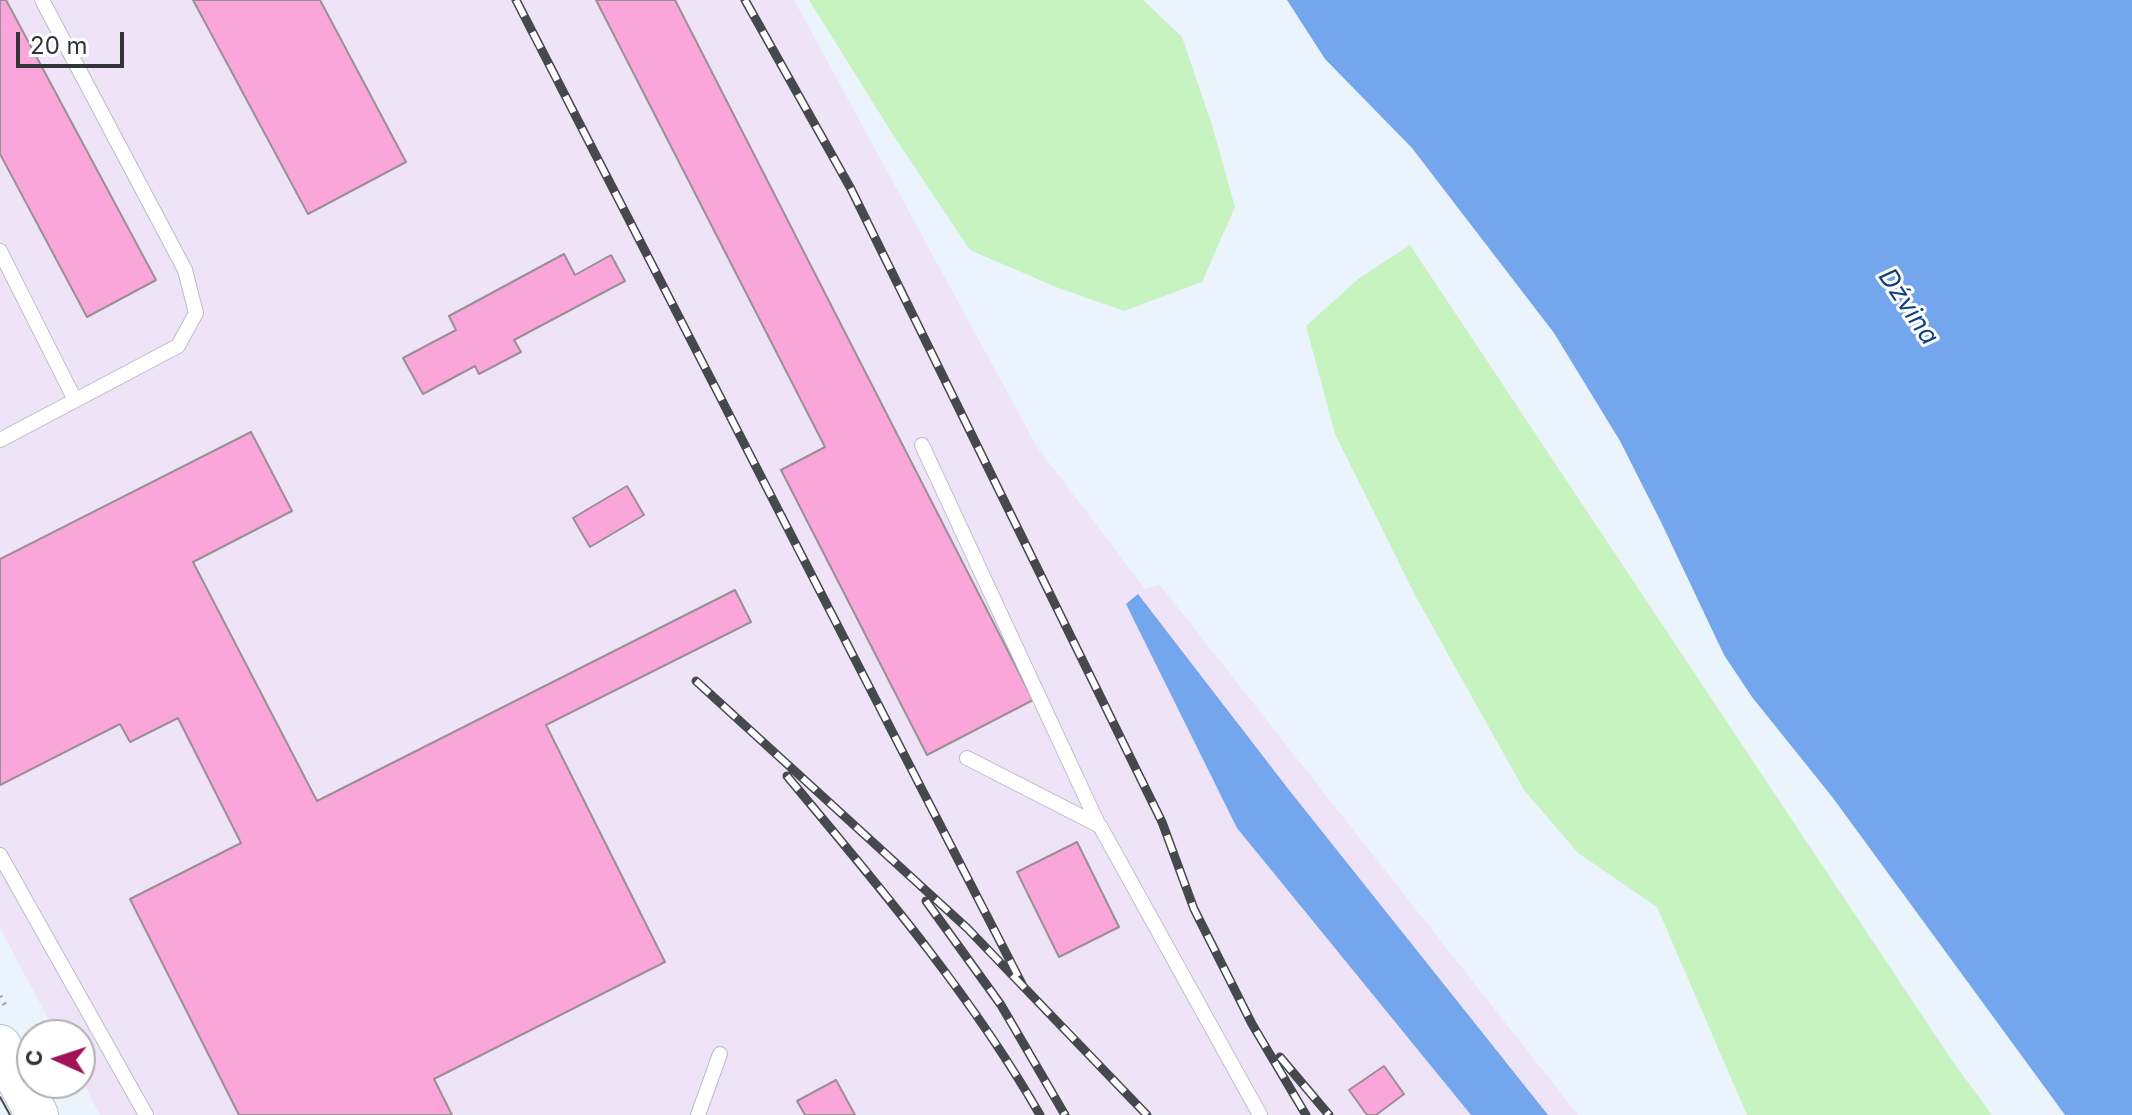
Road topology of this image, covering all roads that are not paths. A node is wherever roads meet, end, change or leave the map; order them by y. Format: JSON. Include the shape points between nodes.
{"nodes":[{"id":1,"x":42,"y":0,"type":"edge"},
{"id":2,"x":0,"y":251,"type":"edge"},
{"id":3,"x":75,"y":400,"type":"junction"},
{"id":4,"x":0,"y":440,"type":"edge"},
{"id":5,"x":922,"y":445,"type":"dead end"},
{"id":6,"x":967,"y":758,"type":"dead end"},
{"id":7,"x":1100,"y":826,"type":"junction"},
{"id":8,"x":0,"y":855,"type":"edge"},
{"id":9,"x":0,"y":1046,"type":"edge"},
{"id":10,"x":720,"y":1054,"type":"dead end"},
{"id":11,"x":37,"y":1115,"type":"edge"},
{"id":12,"x":146,"y":1115,"type":"edge"},
{"id":13,"x":698,"y":1115,"type":"edge"},
{"id":14,"x":1260,"y":1115,"type":"edge"}],
"edges":[{"from":1,"to":3,"type":"lane","via":[[185,270],[196,313],[178,346]]},
{"from":2,"to":3,"type":"lane"},
{"from":3,"to":4,"type":"lane"},
{"from":5,"to":7,"type":"lane"},
{"from":6,"to":7,"type":"lane"},
{"from":7,"to":14,"type":"lane"},
{"from":8,"to":12,"type":"lane"},
{"from":9,"to":11,"type":"main road"},
{"from":10,"to":13,"type":"lane"}]}
